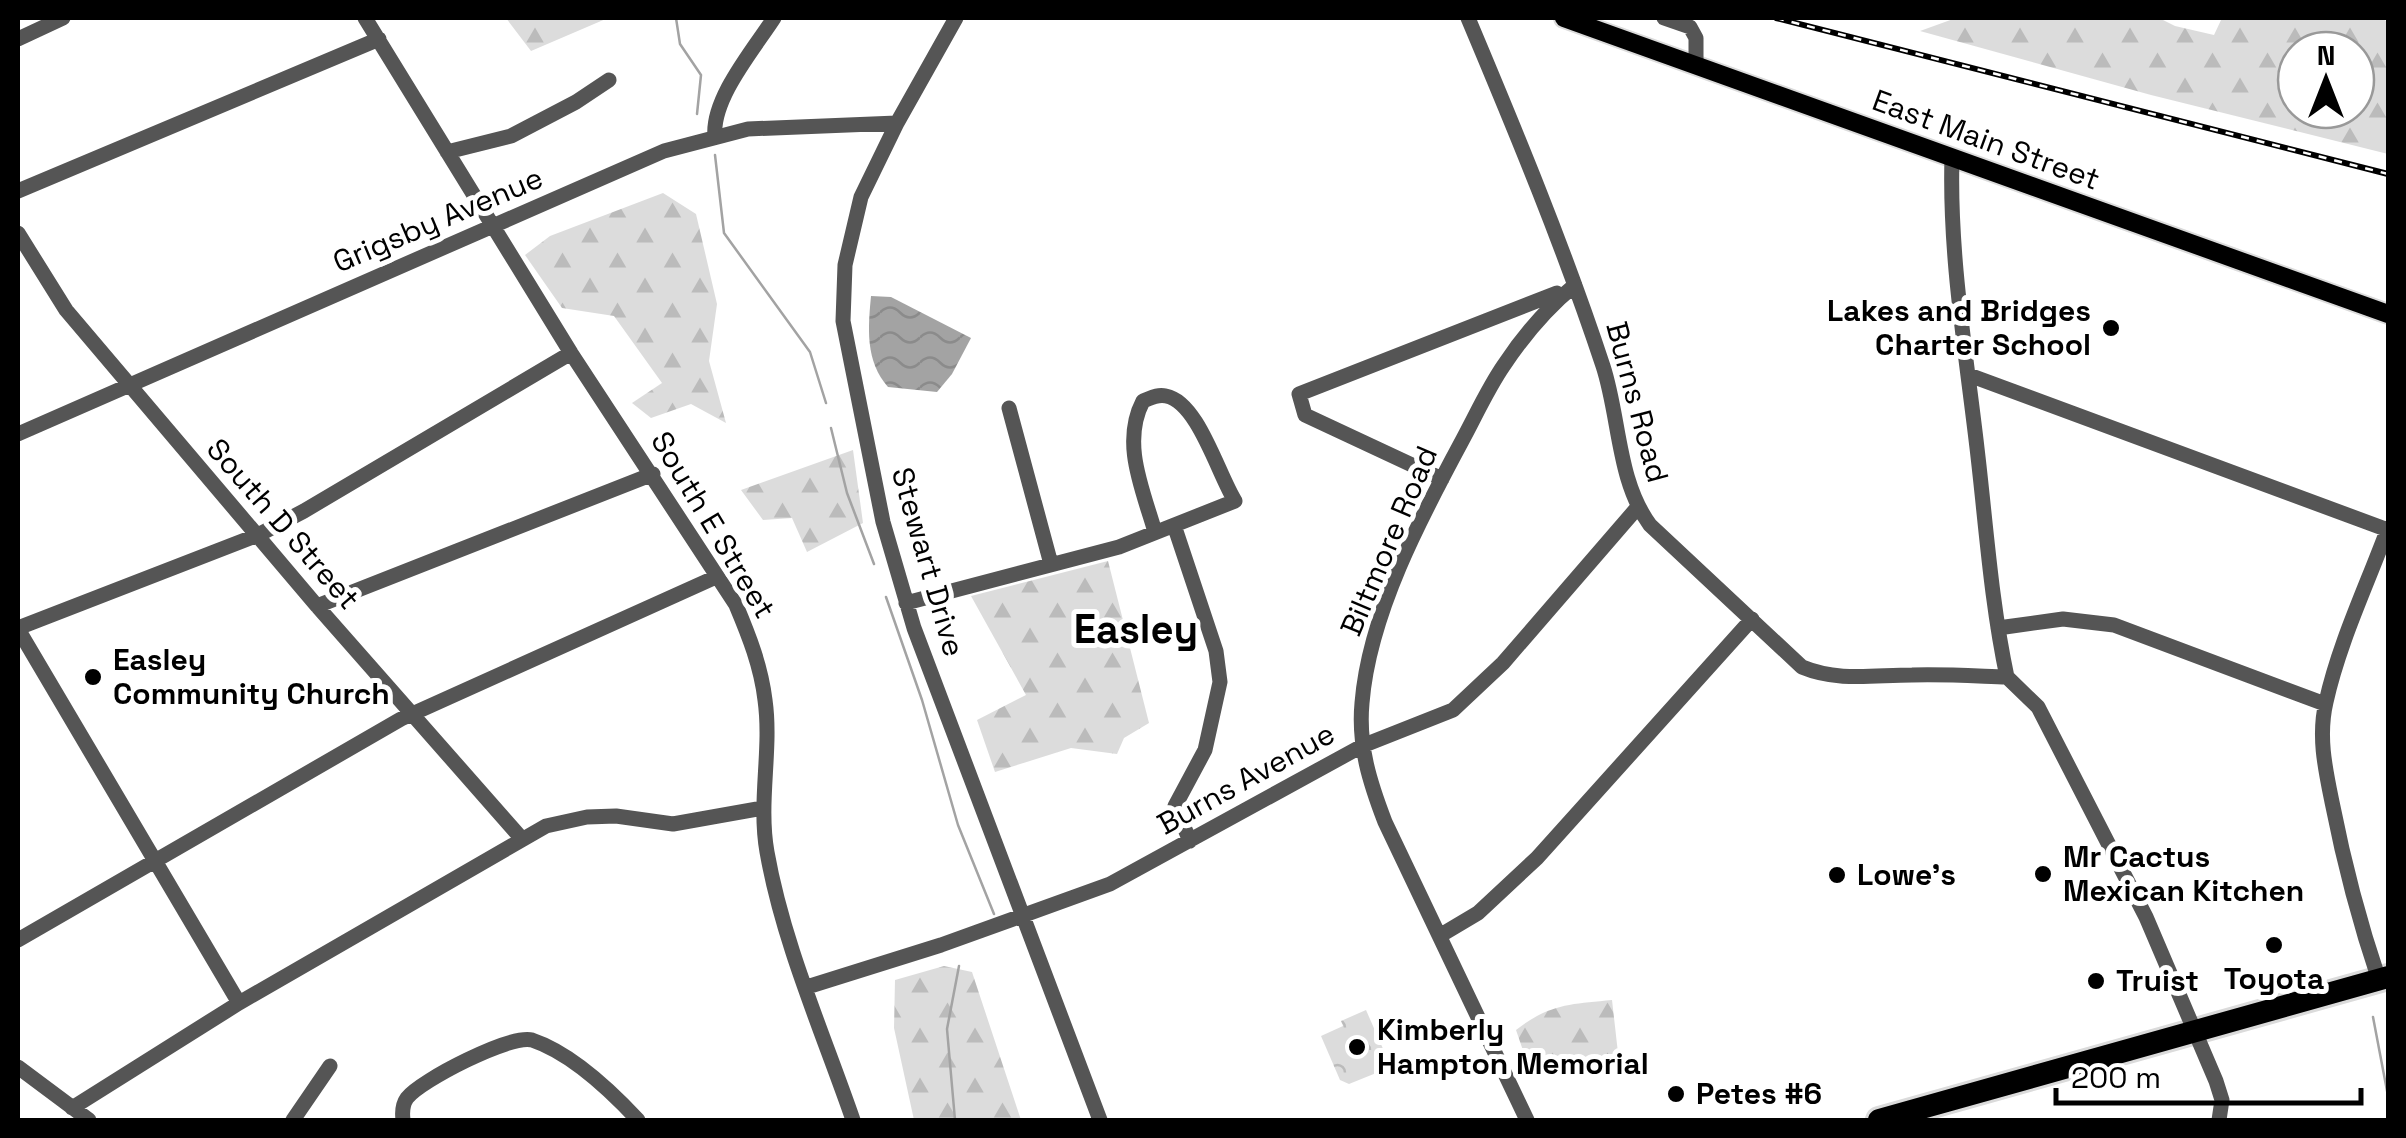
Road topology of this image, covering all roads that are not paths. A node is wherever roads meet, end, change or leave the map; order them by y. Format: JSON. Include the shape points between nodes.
{"nodes":[{"id":1,"x":62,"y":18,"type":"edge"},
{"id":2,"x":365,"y":18,"type":"edge"},
{"id":3,"x":774,"y":18,"type":"edge"},
{"id":4,"x":956,"y":18,"type":"edge"},
{"id":5,"x":1468,"y":18,"type":"edge"},
{"id":6,"x":1564,"y":18,"type":"edge"},
{"id":7,"x":1664,"y":18,"type":"edge"},
{"id":8,"x":18,"y":39,"type":"edge"},
{"id":9,"x":379,"y":39,"type":"junction"},
{"id":10,"x":1696,"y":64,"type":"junction"},
{"id":11,"x":608,"y":80,"type":"dead end"},
{"id":12,"x":897,"y":123,"type":"junction"},
{"id":13,"x":714,"y":136,"type":"junction"},
{"id":14,"x":447,"y":152,"type":"junction"},
{"id":15,"x":1952,"y":157,"type":"junction"},
{"id":16,"x":18,"y":191,"type":"edge"},
{"id":17,"x":493,"y":227,"type":"junction"},
{"id":18,"x":18,"y":232,"type":"edge"},
{"id":19,"x":1575,"y":285,"type":"junction"},
{"id":20,"x":2388,"y":314,"type":"edge"},
{"id":21,"x":571,"y":353,"type":"junction"},
{"id":22,"x":1968,"y":375,"type":"junction"},
{"id":23,"x":128,"y":384,"type":"junction"},
{"id":24,"x":1009,"y":408,"type":"dead end"},
{"id":25,"x":18,"y":434,"type":"edge"},
{"id":26,"x":653,"y":474,"type":"junction"},
{"id":27,"x":1442,"y":479,"type":"junction"},
{"id":28,"x":1637,"y":508,"type":"junction"},
{"id":29,"x":1174,"y":525,"type":"junction"},
{"id":30,"x":2388,"y":529,"type":"edge"},
{"id":31,"x":1155,"y":532,"type":"junction"},
{"id":32,"x":258,"y":535,"type":"junction"},
{"id":33,"x":1051,"y":564,"type":"junction"},
{"id":34,"x":716,"y":577,"type":"junction"},
{"id":35,"x":906,"y":602,"type":"junction"},
{"id":36,"x":317,"y":606,"type":"junction"},
{"id":37,"x":1752,"y":619,"type":"junction"},
{"id":38,"x":18,"y":628,"type":"edge"},
{"id":39,"x":1998,"y":628,"type":"junction"},
{"id":40,"x":2007,"y":677,"type":"junction"},
{"id":41,"x":2325,"y":704,"type":"junction"},
{"id":42,"x":413,"y":713,"type":"junction"},
{"id":43,"x":1362,"y":746,"type":"junction"},
{"id":44,"x":763,"y":808,"type":"junction"},
{"id":45,"x":522,"y":839,"type":"junction"},
{"id":46,"x":1190,"y":841,"type":"junction"},
{"id":47,"x":155,"y":861,"type":"junction"},
{"id":48,"x":1022,"y":917,"type":"junction"},
{"id":49,"x":1441,"y":935,"type":"junction"},
{"id":50,"x":18,"y":940,"type":"edge"},
{"id":51,"x":2384,"y":979,"type":"edge"},
{"id":52,"x":807,"y":987,"type":"junction"},
{"id":53,"x":239,"y":1003,"type":"junction"},
{"id":54,"x":2195,"y":1034,"type":"junction"},
{"id":55,"x":18,"y":1066,"type":"edge"},
{"id":56,"x":330,"y":1066,"type":"dead end"},
{"id":57,"x":72,"y":1108,"type":"junction"},
{"id":58,"x":89,"y":1120,"type":"edge"},
{"id":59,"x":293,"y":1120,"type":"edge"},
{"id":60,"x":402,"y":1120,"type":"edge"},
{"id":61,"x":638,"y":1120,"type":"edge"},
{"id":62,"x":853,"y":1120,"type":"edge"},
{"id":63,"x":1100,"y":1120,"type":"edge"},
{"id":64,"x":1527,"y":1120,"type":"edge"},
{"id":65,"x":1879,"y":1120,"type":"edge"},
{"id":66,"x":2219,"y":1120,"type":"edge"}],
"edges":[{"from":1,"to":8,"type":"street"},
{"from":2,"to":9,"type":"street","name":"South E Street"},
{"from":3,"to":13,"type":"street","via":[[721,103]]},
{"from":4,"to":12,"type":"street","name":"Stewart Drive"},
{"from":5,"to":19,"type":"street","name":"Burns Road"},
{"from":6,"to":10,"type":"main road","name":"East Main Street"},
{"from":7,"to":10,"type":"street","via":[[1690,27]]},
{"from":9,"to":14,"type":"street","name":"South E Street"},
{"from":9,"to":16,"type":"street"},
{"from":10,"to":15,"type":"main road","name":"East Main Street"},
{"from":11,"to":14,"type":"street","via":[[511,136]]},
{"from":12,"to":13,"type":"street","name":"Grigsby Avenue","via":[[779,126]]},
{"from":12,"to":35,"type":"street","name":"Stewart Drive","via":[[861,197],[842,304]]},
{"from":13,"to":17,"type":"street","name":"Grigsby Avenue","via":[[664,151]]},
{"from":14,"to":17,"type":"street","name":"South E Street"},
{"from":15,"to":20,"type":"main road","name":"East Main Street"},
{"from":15,"to":22,"type":"street"},
{"from":17,"to":21,"type":"street","name":"South E Street"},
{"from":17,"to":23,"type":"street","name":"Grigsby Avenue"},
{"from":18,"to":23,"type":"street","name":"South D Street","via":[[66,310]]},
{"from":19,"to":27,"type":"street","name":"Biltmore Road","via":[[1502,367]]},
{"from":19,"to":27,"type":"street","via":[[1299,394],[1305,416]]},
{"from":19,"to":28,"type":"street","name":"Burns Road","via":[[1607,380]]},
{"from":21,"to":26,"type":"street","name":"South E Street"},
{"from":21,"to":32,"type":"street"},
{"from":22,"to":30,"type":"street"},
{"from":22,"to":39,"type":"street"},
{"from":23,"to":25,"type":"street","name":"Grigsby Avenue"},
{"from":23,"to":32,"type":"street","name":"South D Street"},
{"from":24,"to":33,"type":"street"},
{"from":26,"to":34,"type":"street","name":"South E Street"},
{"from":26,"to":36,"type":"street"},
{"from":27,"to":43,"type":"street","name":"Biltmore Road","via":[[1376,630],[1361,707]]},
{"from":28,"to":37,"type":"street","name":"Burns Road"},
{"from":28,"to":43,"type":"street","name":"Burns Avenue","via":[[1464,702]]},
{"from":29,"to":31,"type":"street"},
{"from":29,"to":31,"type":"street","via":[[1235,500],[1192,414],[1161,394],[1143,401],[1133,420],[1132,445]]},
{"from":29,"to":46,"type":"street","via":[[1220,682],[1205,750],[1175,806]]},
{"from":30,"to":41,"type":"street"},
{"from":31,"to":33,"type":"street"},
{"from":32,"to":36,"type":"street","name":"South D Street"},
{"from":32,"to":38,"type":"street"},
{"from":33,"to":35,"type":"street"},
{"from":34,"to":42,"type":"street"},
{"from":34,"to":44,"type":"street","name":"South E Street","via":[[736,606],[761,675]]},
{"from":35,"to":48,"type":"street","name":"Stewart Drive"},
{"from":36,"to":42,"type":"street","name":"South D Street"},
{"from":37,"to":40,"type":"street","name":"Burns Road","via":[[1802,667],[1819,674]]},
{"from":37,"to":49,"type":"street","via":[[1537,858],[1478,913]]},
{"from":38,"to":47,"type":"street"},
{"from":39,"to":40,"type":"street"},
{"from":39,"to":41,"type":"street","via":[[2063,620],[2114,625]]},
{"from":40,"to":54,"type":"street","via":[[2038,707],[2146,917]]},
{"from":41,"to":51,"type":"street","via":[[2324,766],[2343,859]]},
{"from":42,"to":45,"type":"street","name":"South D Street"},
{"from":42,"to":47,"type":"street"},
{"from":43,"to":46,"type":"street","name":"Burns Avenue"},
{"from":43,"to":49,"type":"street","name":"Biltmore Road","via":[[1385,822]]},
{"from":44,"to":45,"type":"street","via":[[673,824],[588,817]]},
{"from":44,"to":52,"type":"street","name":"South E Street","via":[[778,901]]},
{"from":45,"to":53,"type":"street"},
{"from":46,"to":48,"type":"street","name":"Burns Avenue","via":[[1110,884]]},
{"from":47,"to":50,"type":"street"},
{"from":47,"to":53,"type":"street"},
{"from":48,"to":52,"type":"street","name":"Burns Avenue"},
{"from":48,"to":63,"type":"street","name":"Stewart Drive"},
{"from":49,"to":64,"type":"street","name":"Biltmore Road"},
{"from":51,"to":54,"type":"highway"},
{"from":52,"to":62,"type":"street","name":"South E Street"},
{"from":53,"to":57,"type":"street"},
{"from":54,"to":65,"type":"highway"},
{"from":54,"to":66,"type":"street","via":[[2222,1100]]},
{"from":55,"to":57,"type":"street"},
{"from":56,"to":59,"type":"street"},
{"from":57,"to":58,"type":"street"},
{"from":60,"to":61,"type":"street","via":[[402,1108],[419,1088],[504,1044],[528,1039],[592,1078]]}]}
